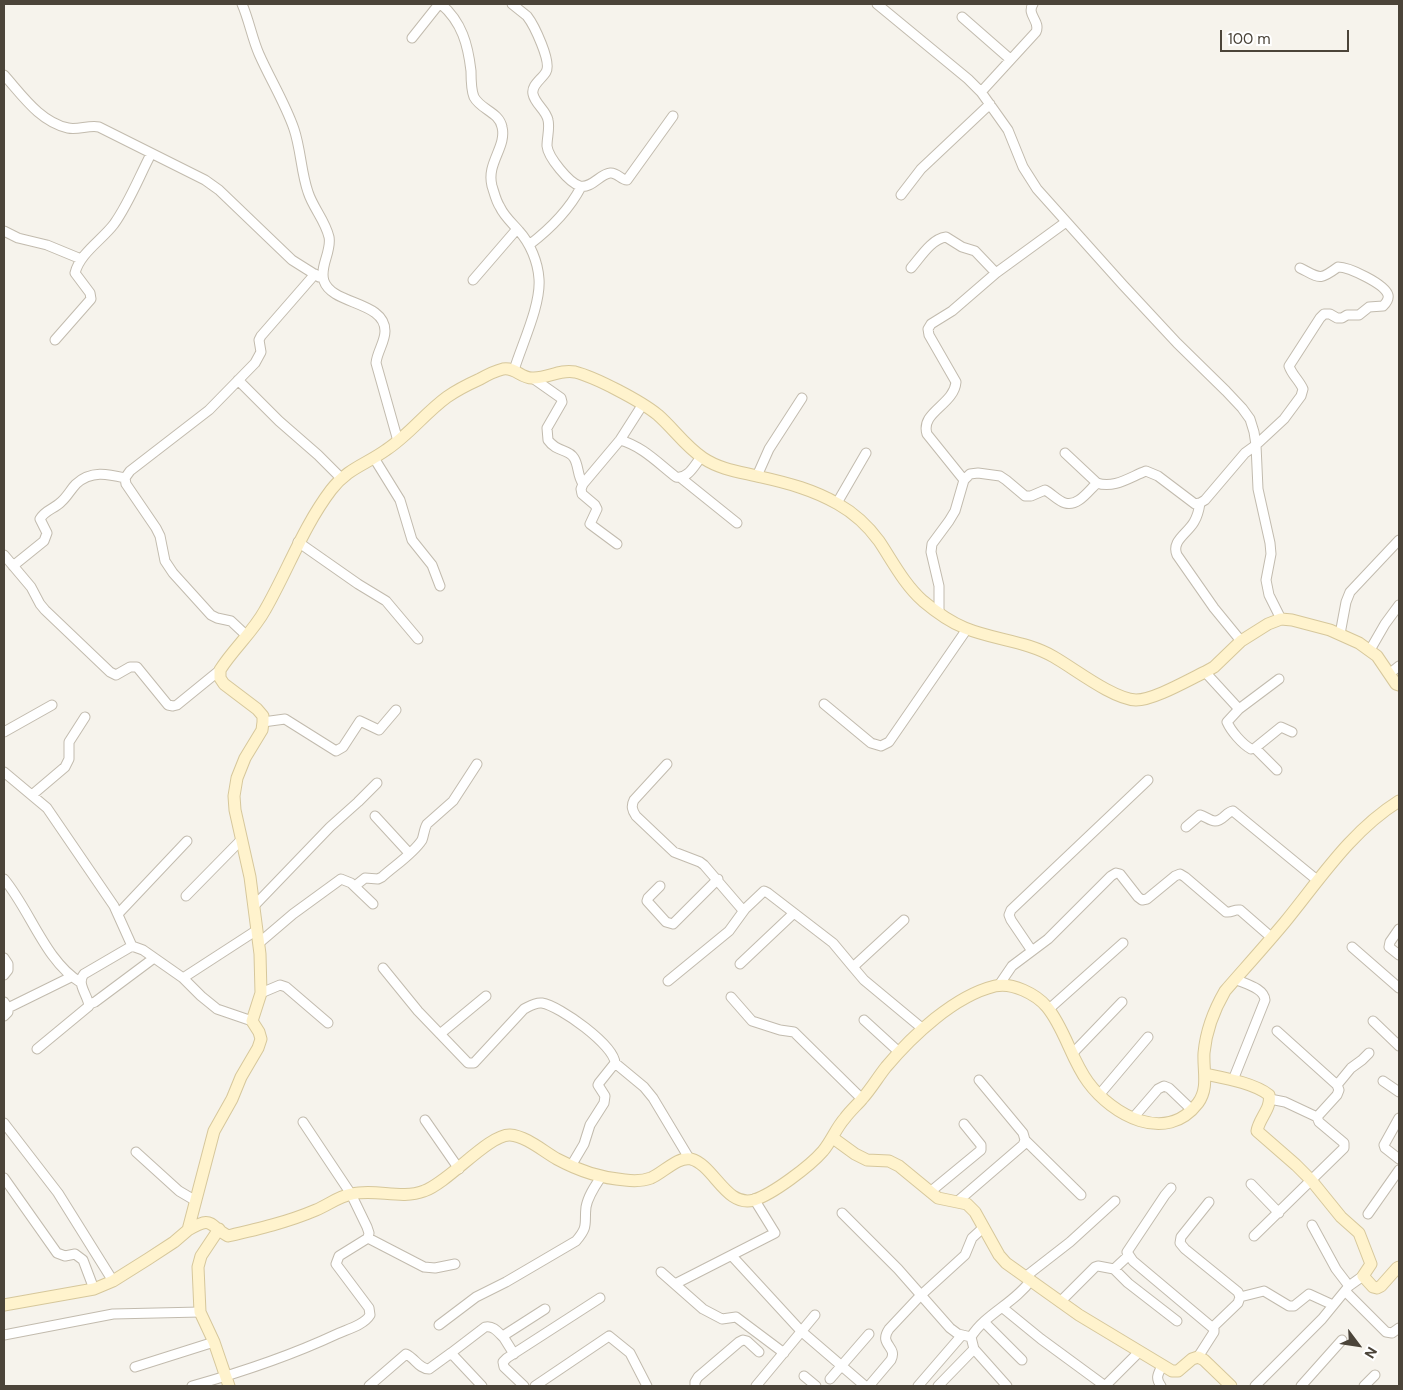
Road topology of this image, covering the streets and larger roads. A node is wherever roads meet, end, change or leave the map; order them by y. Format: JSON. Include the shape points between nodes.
{"nodes":[{"id":1,"x":242,"y":4,"type":"edge"},
{"id":2,"x":440,"y":4,"type":"edge"},
{"id":3,"x":512,"y":4,"type":"edge"},
{"id":4,"x":877,"y":4,"type":"edge"},
{"id":5,"x":1033,"y":4,"type":"edge"},
{"id":6,"x":962,"y":17,"type":"dead end"},
{"id":7,"x":412,"y":38,"type":"dead end"},
{"id":8,"x":1010,"y":59,"type":"junction"},
{"id":9,"x":4,"y":75,"type":"edge"},
{"id":10,"x":981,"y":92,"type":"junction"},
{"id":11,"x":990,"y":104,"type":"junction"},
{"id":12,"x":673,"y":116,"type":"dead end"},
{"id":13,"x":151,"y":154,"type":"junction"},
{"id":14,"x":580,"y":186,"type":"junction"},
{"id":15,"x":901,"y":195,"type":"dead end"},
{"id":16,"x":1066,"y":222,"type":"junction"},
{"id":17,"x":517,"y":229,"type":"junction"},
{"id":18,"x":4,"y":231,"type":"edge"},
{"id":19,"x":529,"y":245,"type":"junction"},
{"id":20,"x":82,"y":259,"type":"junction"},
{"id":21,"x":911,"y":268,"type":"dead end"},
{"id":22,"x":1300,"y":268,"type":"dead end"},
{"id":23,"x":996,"y":273,"type":"junction"},
{"id":24,"x":315,"y":274,"type":"junction"},
{"id":25,"x":323,"y":280,"type":"junction"},
{"id":26,"x":473,"y":280,"type":"dead end"},
{"id":27,"x":55,"y":340,"type":"dead end"},
{"id":28,"x":514,"y":370,"type":"junction"},
{"id":29,"x":534,"y":379,"type":"junction"},
{"id":30,"x":238,"y":380,"type":"junction"},
{"id":31,"x":802,"y":398,"type":"dead end"},
{"id":32,"x":643,"y":404,"type":"junction"},
{"id":33,"x":620,"y":440,"type":"junction"},
{"id":34,"x":398,"y":441,"type":"junction"},
{"id":35,"x":1256,"y":445,"type":"junction"},
{"id":36,"x":866,"y":453,"type":"dead end"},
{"id":37,"x":1065,"y":453,"type":"dead end"},
{"id":38,"x":701,"y":457,"type":"junction"},
{"id":39,"x":374,"y":458,"type":"junction"},
{"id":40,"x":757,"y":476,"type":"junction"},
{"id":41,"x":125,"y":478,"type":"junction"},
{"id":42,"x":341,"y":478,"type":"junction"},
{"id":43,"x":681,"y":478,"type":"junction"},
{"id":44,"x":964,"y":480,"type":"junction"},
{"id":45,"x":1097,"y":483,"type":"junction"},
{"id":46,"x":583,"y":484,"type":"junction"},
{"id":47,"x":837,"y":503,"type":"junction"},
{"id":48,"x":1200,"y":503,"type":"junction"},
{"id":49,"x":737,"y":523,"type":"dead end"},
{"id":50,"x":1399,"y":540,"type":"edge"},
{"id":51,"x":298,"y":542,"type":"junction"},
{"id":52,"x":617,"y":544,"type":"dead end"},
{"id":53,"x":4,"y":556,"type":"edge"},
{"id":54,"x":13,"y":566,"type":"junction"},
{"id":55,"x":440,"y":586,"type":"dead end"},
{"id":56,"x":1399,"y":605,"type":"edge"},
{"id":57,"x":939,"y":614,"type":"junction"},
{"id":58,"x":1281,"y":619,"type":"junction"},
{"id":59,"x":967,"y":629,"type":"junction"},
{"id":60,"x":1340,"y":634,"type":"junction"},
{"id":61,"x":247,"y":636,"type":"junction"},
{"id":62,"x":418,"y":639,"type":"dead end"},
{"id":63,"x":1241,"y":641,"type":"junction"},
{"id":64,"x":1370,"y":650,"type":"junction"},
{"id":65,"x":1399,"y":666,"type":"edge"},
{"id":66,"x":220,"y":670,"type":"junction"},
{"id":67,"x":1206,"y":672,"type":"junction"},
{"id":68,"x":1389,"y":674,"type":"junction"},
{"id":69,"x":1279,"y":679,"type":"dead end"},
{"id":70,"x":1399,"y":685,"type":"edge"},
{"id":71,"x":824,"y":704,"type":"dead end"},
{"id":72,"x":52,"y":705,"type":"dead end"},
{"id":73,"x":1239,"y":709,"type":"junction"},
{"id":74,"x":396,"y":710,"type":"dead end"},
{"id":75,"x":85,"y":717,"type":"dead end"},
{"id":76,"x":263,"y":722,"type":"junction"},
{"id":77,"x":4,"y":732,"type":"edge"},
{"id":78,"x":1292,"y":732,"type":"dead end"},
{"id":79,"x":1255,"y":748,"type":"junction"},
{"id":80,"x":477,"y":764,"type":"dead end"},
{"id":81,"x":667,"y":764,"type":"dead end"},
{"id":82,"x":1277,"y":770,"type":"dead end"},
{"id":83,"x":4,"y":772,"type":"edge"},
{"id":84,"x":1148,"y":780,"type":"dead end"},
{"id":85,"x":376,"y":782,"type":"dead end"},
{"id":86,"x":32,"y":795,"type":"junction"},
{"id":87,"x":1399,"y":801,"type":"edge"},
{"id":88,"x":375,"y":816,"type":"dead end"},
{"id":89,"x":1186,"y":827,"type":"dead end"},
{"id":90,"x":242,"y":839,"type":"junction"},
{"id":91,"x":187,"y":841,"type":"dead end"},
{"id":92,"x":409,"y":853,"type":"junction"},
{"id":93,"x":4,"y":879,"type":"edge"},
{"id":94,"x":718,"y":880,"type":"junction"},
{"id":95,"x":1317,"y":880,"type":"junction"},
{"id":96,"x":355,"y":886,"type":"junction"},
{"id":97,"x":660,"y":886,"type":"dead end"},
{"id":98,"x":186,"y":896,"type":"dead end"},
{"id":99,"x":372,"y":904,"type":"dead end"},
{"id":100,"x":254,"y":906,"type":"junction"},
{"id":101,"x":745,"y":909,"type":"junction"},
{"id":102,"x":794,"y":913,"type":"junction"},
{"id":103,"x":118,"y":914,"type":"junction"},
{"id":104,"x":904,"y":920,"type":"dead end"},
{"id":105,"x":1399,"y":929,"type":"edge"},
{"id":106,"x":257,"y":930,"type":"junction"},
{"id":107,"x":1271,"y":937,"type":"junction"},
{"id":108,"x":259,"y":943,"type":"junction"},
{"id":109,"x":1123,"y":943,"type":"dead end"},
{"id":110,"x":132,"y":946,"type":"junction"},
{"id":111,"x":1352,"y":947,"type":"dead end"},
{"id":112,"x":1032,"y":951,"type":"junction"},
{"id":113,"x":1399,"y":955,"type":"edge"},
{"id":114,"x":4,"y":958,"type":"edge"},
{"id":115,"x":154,"y":958,"type":"junction"},
{"id":116,"x":740,"y":964,"type":"dead end"},
{"id":117,"x":853,"y":967,"type":"junction"},
{"id":118,"x":383,"y":968,"type":"dead end"},
{"id":119,"x":4,"y":975,"type":"edge"},
{"id":120,"x":71,"y":977,"type":"junction"},
{"id":121,"x":183,"y":978,"type":"junction"},
{"id":122,"x":1235,"y":979,"type":"junction"},
{"id":123,"x":668,"y":981,"type":"dead end"},
{"id":124,"x":80,"y":982,"type":"junction"},
{"id":125,"x":999,"y":985,"type":"junction"},
{"id":126,"x":1399,"y":988,"type":"edge"},
{"id":127,"x":261,"y":993,"type":"junction"},
{"id":128,"x":486,"y":996,"type":"dead end"},
{"id":129,"x":731,"y":997,"type":"dead end"},
{"id":130,"x":1122,"y":1002,"type":"dead end"},
{"id":131,"x":90,"y":1004,"type":"junction"},
{"id":132,"x":5,"y":1009,"type":"edge"},
{"id":133,"x":1049,"y":1009,"type":"junction"},
{"id":134,"x":864,"y":1020,"type":"dead end"},
{"id":135,"x":252,"y":1021,"type":"junction"},
{"id":136,"x":1373,"y":1021,"type":"dead end"},
{"id":137,"x":328,"y":1023,"type":"dead end"},
{"id":138,"x":923,"y":1029,"type":"junction"},
{"id":139,"x":1277,"y":1031,"type":"dead end"},
{"id":140,"x":440,"y":1034,"type":"junction"},
{"id":141,"x":1148,"y":1036,"type":"dead end"},
{"id":142,"x":1399,"y":1046,"type":"edge"},
{"id":143,"x":37,"y":1049,"type":"dead end"},
{"id":144,"x":899,"y":1052,"type":"junction"},
{"id":145,"x":1369,"y":1053,"type":"dead end"},
{"id":146,"x":1072,"y":1054,"type":"junction"},
{"id":147,"x":615,"y":1063,"type":"junction"},
{"id":148,"x":1205,"y":1074,"type":"junction"},
{"id":149,"x":979,"y":1080,"type":"dead end"},
{"id":150,"x":1233,"y":1080,"type":"junction"},
{"id":151,"x":1384,"y":1080,"type":"dead end"},
{"id":152,"x":1337,"y":1085,"type":"junction"},
{"id":153,"x":1399,"y":1092,"type":"edge"},
{"id":154,"x":1099,"y":1095,"type":"junction"},
{"id":155,"x":862,"y":1099,"type":"junction"},
{"id":156,"x":1270,"y":1099,"type":"junction"},
{"id":157,"x":1192,"y":1110,"type":"junction"},
{"id":158,"x":1317,"y":1117,"type":"junction"},
{"id":159,"x":1133,"y":1118,"type":"junction"},
{"id":160,"x":1399,"y":1118,"type":"edge"},
{"id":161,"x":425,"y":1120,"type":"dead end"},
{"id":162,"x":303,"y":1122,"type":"dead end"},
{"id":163,"x":4,"y":1123,"type":"edge"},
{"id":164,"x":964,"y":1124,"type":"dead end"},
{"id":165,"x":832,"y":1138,"type":"junction"},
{"id":166,"x":1025,"y":1140,"type":"junction"},
{"id":167,"x":136,"y":1152,"type":"dead end"},
{"id":168,"x":689,"y":1158,"type":"junction"},
{"id":169,"x":1399,"y":1158,"type":"edge"},
{"id":170,"x":571,"y":1166,"type":"junction"},
{"id":171,"x":459,"y":1169,"type":"junction"},
{"id":172,"x":1399,"y":1170,"type":"edge"},
{"id":173,"x":601,"y":1177,"type":"junction"},
{"id":174,"x":4,"y":1178,"type":"edge"},
{"id":175,"x":1311,"y":1180,"type":"junction"},
{"id":176,"x":1251,"y":1184,"type":"dead end"},
{"id":177,"x":1171,"y":1188,"type":"dead end"},
{"id":178,"x":930,"y":1192,"type":"junction"},
{"id":179,"x":351,"y":1194,"type":"junction"},
{"id":180,"x":1081,"y":1195,"type":"dead end"},
{"id":181,"x":754,"y":1200,"type":"junction"},
{"id":182,"x":196,"y":1201,"type":"junction"},
{"id":183,"x":958,"y":1201,"type":"junction"},
{"id":184,"x":1116,"y":1202,"type":"dead end"},
{"id":185,"x":1209,"y":1202,"type":"dead end"},
{"id":186,"x":842,"y":1213,"type":"dead end"},
{"id":187,"x":1278,"y":1213,"type":"junction"},
{"id":188,"x":1368,"y":1214,"type":"dead end"},
{"id":189,"x":1312,"y":1225,"type":"dead end"},
{"id":190,"x":984,"y":1227,"type":"junction"},
{"id":191,"x":219,"y":1229,"type":"junction"},
{"id":192,"x":188,"y":1230,"type":"junction"},
{"id":193,"x":1254,"y":1236,"type":"dead end"},
{"id":194,"x":368,"y":1238,"type":"junction"},
{"id":195,"x":732,"y":1256,"type":"junction"},
{"id":196,"x":1128,"y":1256,"type":"junction"},
{"id":197,"x":455,"y":1264,"type":"dead end"},
{"id":198,"x":1399,"y":1267,"type":"edge"},
{"id":199,"x":1114,"y":1269,"type":"junction"},
{"id":200,"x":661,"y":1272,"type":"dead end"},
{"id":201,"x":1363,"y":1276,"type":"junction"},
{"id":202,"x":1028,"y":1278,"type":"junction"},
{"id":203,"x":113,"y":1280,"type":"junction"},
{"id":204,"x":675,"y":1284,"type":"junction"},
{"id":205,"x":1347,"y":1288,"type":"junction"},
{"id":206,"x":94,"y":1289,"type":"junction"},
{"id":207,"x":920,"y":1296,"type":"junction"},
{"id":208,"x":1240,"y":1297,"type":"junction"},
{"id":209,"x":600,"y":1298,"type":"dead end"},
{"id":210,"x":1060,"y":1302,"type":"junction"},
{"id":211,"x":4,"y":1305,"type":"edge"},
{"id":212,"x":1333,"y":1305,"type":"junction"},
{"id":213,"x":1003,"y":1308,"type":"junction"},
{"id":214,"x":545,"y":1309,"type":"dead end"},
{"id":215,"x":200,"y":1312,"type":"junction"},
{"id":216,"x":815,"y":1315,"type":"dead end"},
{"id":217,"x":1177,"y":1321,"type":"dead end"},
{"id":218,"x":984,"y":1322,"type":"junction"},
{"id":219,"x":439,"y":1325,"type":"dead end"},
{"id":220,"x":1213,"y":1327,"type":"junction"},
{"id":221,"x":1399,"y":1328,"type":"edge"},
{"id":222,"x":802,"y":1331,"type":"junction"},
{"id":223,"x":869,"y":1334,"type":"dead end"},
{"id":224,"x":4,"y":1335,"type":"edge"},
{"id":225,"x":962,"y":1335,"type":"junction"},
{"id":226,"x":972,"y":1337,"type":"junction"},
{"id":227,"x":504,"y":1338,"type":"junction"},
{"id":228,"x":1342,"y":1340,"type":"dead end"},
{"id":229,"x":214,"y":1342,"type":"junction"},
{"id":230,"x":974,"y":1349,"type":"junction"},
{"id":231,"x":759,"y":1352,"type":"dead end"},
{"id":232,"x":1139,"y":1352,"type":"junction"},
{"id":233,"x":451,"y":1353,"type":"junction"},
{"id":234,"x":784,"y":1353,"type":"junction"},
{"id":235,"x":514,"y":1354,"type":"junction"},
{"id":236,"x":1198,"y":1357,"type":"junction"},
{"id":237,"x":1022,"y":1360,"type":"dead end"},
{"id":238,"x":135,"y":1366,"type":"dead end"},
{"id":239,"x":841,"y":1366,"type":"junction"},
{"id":240,"x":1162,"y":1366,"type":"junction"},
{"id":241,"x":1375,"y":1375,"type":"dead end"},
{"id":242,"x":804,"y":1376,"type":"dead end"},
{"id":243,"x":830,"y":1380,"type":"dead end"},
{"id":244,"x":227,"y":1381,"type":"edge"},
{"id":245,"x":518,"y":1385,"type":"edge"},
{"id":246,"x":192,"y":1386,"type":"edge"},
{"id":247,"x":369,"y":1386,"type":"edge"},
{"id":248,"x":482,"y":1386,"type":"edge"},
{"id":249,"x":535,"y":1386,"type":"edge"},
{"id":250,"x":647,"y":1386,"type":"edge"},
{"id":251,"x":695,"y":1386,"type":"edge"},
{"id":252,"x":756,"y":1386,"type":"edge"},
{"id":253,"x":816,"y":1386,"type":"edge"},
{"id":254,"x":867,"y":1386,"type":"edge"},
{"id":255,"x":918,"y":1386,"type":"edge"},
{"id":256,"x":938,"y":1386,"type":"edge"},
{"id":257,"x":1007,"y":1386,"type":"edge"},
{"id":258,"x":1105,"y":1386,"type":"edge"},
{"id":259,"x":1161,"y":1386,"type":"edge"},
{"id":260,"x":1231,"y":1386,"type":"edge"},
{"id":261,"x":1255,"y":1386,"type":"edge"},
{"id":262,"x":1301,"y":1386,"type":"edge"},
{"id":263,"x":1364,"y":1386,"type":"edge"}],
"edges":[{"from":1,"to":25,"type":"street","via":[[258,52],[294,130],[307,190],[329,238]]},
{"from":2,"to":7,"type":"street"},
{"from":2,"to":17,"type":"street","via":[[464,34],[475,98],[500,121],[503,128],[490,175],[500,207]]},
{"from":3,"to":14,"type":"street","via":[[530,22],[548,66],[547,72],[533,88],[533,95],[548,118],[548,151],[568,178]]},
{"from":4,"to":10,"type":"street"},
{"from":5,"to":8,"type":"street","via":[[1030,8],[1038,28]]},
{"from":6,"to":8,"type":"street"},
{"from":8,"to":10,"type":"street"},
{"from":9,"to":13,"type":"street","via":[[46,118],[68,128],[99,127]]},
{"from":10,"to":11,"type":"street"},
{"from":11,"to":15,"type":"street","via":[[921,169]]},
{"from":11,"to":16,"type":"street","via":[[1008,130],[1023,167],[1037,189]]},
{"from":12,"to":14,"type":"street","via":[[627,180],[610,173]]},
{"from":13,"to":20,"type":"street","via":[[114,223]]},
{"from":13,"to":24,"type":"street","via":[[219,190],[292,260]]},
{"from":14,"to":19,"type":"street","via":[[571,204]]},
{"from":16,"to":23,"type":"street"},
{"from":16,"to":35,"type":"street","via":[[1170,336],[1242,408],[1250,419]]},
{"from":17,"to":19,"type":"street"},
{"from":17,"to":26,"type":"street"},
{"from":18,"to":20,"type":"street"},
{"from":19,"to":28,"type":"street","via":[[538,269],[539,291]]},
{"from":20,"to":27,"type":"street","via":[[75,273],[91,299]]},
{"from":21,"to":23,"type":"street","via":[[935,242],[946,237],[976,252]]},
{"from":22,"to":35,"type":"street","via":[[1320,278],[1338,267],[1350,268],[1382,288],[1388,296],[1387,302],[1384,306],[1369,307],[1359,315],[1337,318],[1324,314],[1320,318],[1289,366],[1303,389],[1301,396]]},
{"from":23,"to":44,"type":"street","via":[[928,329],[956,382],[952,394],[924,427]]},
{"from":24,"to":25,"type":"street"},
{"from":24,"to":30,"type":"street","via":[[261,336],[260,357]]},
{"from":25,"to":34,"type":"street","via":[[332,291],[377,313],[382,319],[385,332],[376,354],[376,363]]},
{"from":28,"to":29,"type":"street"},
{"from":28,"to":34,"type":"street","via":[[492,373],[448,396]]},
{"from":29,"to":32,"type":"street","via":[[560,371],[574,372]]},
{"from":29,"to":46,"type":"street","via":[[562,398],[547,428],[548,440],[574,458]]},
{"from":30,"to":41,"type":"street","via":[[209,410]]},
{"from":30,"to":42,"type":"street"},
{"from":31,"to":40,"type":"street","via":[[769,449]]},
{"from":32,"to":33,"type":"street"},
{"from":32,"to":38,"type":"street"},
{"from":33,"to":43,"type":"street","via":[[634,443]]},
{"from":33,"to":46,"type":"street"},
{"from":34,"to":39,"type":"street"},
{"from":35,"to":48,"type":"street"},
{"from":35,"to":58,"type":"street","via":[[1258,489],[1271,554],[1266,580],[1269,595]]},
{"from":36,"to":47,"type":"street"},
{"from":37,"to":45,"type":"street"},
{"from":38,"to":40,"type":"street","via":[[721,468]]},
{"from":38,"to":43,"type":"street","via":[[687,476]]},
{"from":39,"to":42,"type":"street"},
{"from":39,"to":55,"type":"street","via":[[400,500],[412,540],[432,565]]},
{"from":40,"to":47,"type":"street","via":[[815,492]]},
{"from":41,"to":54,"type":"street","via":[[106,473],[76,484],[61,502],[40,518],[47,533],[44,541]]},
{"from":41,"to":61,"type":"street","via":[[160,536],[163,556],[173,573],[211,615],[231,622]]},
{"from":42,"to":51,"type":"street"},
{"from":43,"to":49,"type":"street"},
{"from":44,"to":45,"type":"street","via":[[970,474],[978,473],[1000,476],[1025,496],[1045,490],[1064,503],[1079,500]]},
{"from":44,"to":57,"type":"street","via":[[955,511],[932,544]]},
{"from":45,"to":48,"type":"street","via":[[1112,485],[1146,471],[1158,476],[1195,504]]},
{"from":46,"to":52,"type":"street","via":[[582,494],[597,509],[590,524]]},
{"from":47,"to":57,"type":"street","via":[[866,526],[910,588]]},
{"from":48,"to":63,"type":"street","via":[[1192,525],[1174,549]]},
{"from":50,"to":60,"type":"street","via":[[1350,592]]},
{"from":51,"to":61,"type":"street","via":[[263,614]]},
{"from":51,"to":62,"type":"street","via":[[386,601]]},
{"from":53,"to":54,"type":"street"},
{"from":54,"to":66,"type":"street","via":[[31,586],[45,610],[110,672],[116,675],[137,667],[168,705],[177,705]]},
{"from":56,"to":64,"type":"street"},
{"from":57,"to":59,"type":"street"},
{"from":58,"to":60,"type":"street","via":[[1307,623]]},
{"from":58,"to":63,"type":"street"},
{"from":59,"to":67,"type":"street","via":[[1033,646],[1108,690],[1136,700],[1149,698]]},
{"from":59,"to":71,"type":"street","via":[[889,742],[881,746],[871,743]]},
{"from":60,"to":64,"type":"street"},
{"from":61,"to":66,"type":"street"},
{"from":63,"to":67,"type":"street"},
{"from":64,"to":68,"type":"street"},
{"from":65,"to":68,"type":"street"},
{"from":66,"to":76,"type":"street","via":[[224,684],[256,709],[263,716]]},
{"from":67,"to":73,"type":"street"},
{"from":68,"to":70,"type":"street"},
{"from":69,"to":73,"type":"street"},
{"from":72,"to":77,"type":"street"},
{"from":73,"to":79,"type":"street","via":[[1227,722],[1247,746]]},
{"from":74,"to":76,"type":"street","via":[[379,730],[360,721],[343,747],[336,751],[285,719]]},
{"from":75,"to":86,"type":"street","via":[[68,742],[69,759],[65,767]]},
{"from":76,"to":90,"type":"street","via":[[237,778],[235,810]]},
{"from":78,"to":79,"type":"street","via":[[1281,727]]},
{"from":79,"to":82,"type":"street"},
{"from":80,"to":92,"type":"street","via":[[453,801],[427,824],[422,839]]},
{"from":81,"to":94,"type":"street","via":[[634,800],[633,811],[668,848],[700,862]]},
{"from":83,"to":86,"type":"street"},
{"from":84,"to":112,"type":"street","via":[[1011,910],[1011,920]]},
{"from":85,"to":100,"type":"street"},
{"from":86,"to":103,"type":"street","via":[[47,808]]},
{"from":87,"to":95,"type":"street","via":[[1355,837]]},
{"from":88,"to":92,"type":"street"},
{"from":89,"to":95,"type":"street","via":[[1200,815],[1218,821],[1233,811]]},
{"from":90,"to":98,"type":"street"},
{"from":90,"to":100,"type":"street"},
{"from":91,"to":103,"type":"street"},
{"from":92,"to":96,"type":"street","via":[[382,877],[365,878]]},
{"from":93,"to":120,"type":"street","via":[[20,899],[48,948]]},
{"from":94,"to":97,"type":"street","via":[[673,924],[666,922],[647,901]]},
{"from":94,"to":101,"type":"street"},
{"from":95,"to":107,"type":"street"},
{"from":96,"to":99,"type":"street"},
{"from":96,"to":108,"type":"street","via":[[341,879],[334,883]]},
{"from":100,"to":106,"type":"street"},
{"from":101,"to":102,"type":"street","via":[[764,891]]},
{"from":101,"to":123,"type":"street","via":[[729,931]]},
{"from":102,"to":116,"type":"street"},
{"from":102,"to":117,"type":"street","via":[[833,943]]},
{"from":103,"to":110,"type":"street"},
{"from":104,"to":117,"type":"street"},
{"from":105,"to":113,"type":"street","via":[[1389,947]]},
{"from":106,"to":108,"type":"street"},
{"from":106,"to":121,"type":"street"},
{"from":107,"to":112,"type":"street","via":[[1240,910],[1226,912],[1180,874],[1142,900],[1116,873]]},
{"from":107,"to":122,"type":"street"},
{"from":108,"to":127,"type":"street"},
{"from":109,"to":133,"type":"street"},
{"from":110,"to":115,"type":"street"},
{"from":110,"to":124,"type":"street","via":[[84,974]]},
{"from":111,"to":126,"type":"street"},
{"from":112,"to":125,"type":"street","via":[[1012,966]]},
{"from":114,"to":119,"type":"street","via":[[8,964]]},
{"from":115,"to":121,"type":"street"},
{"from":115,"to":131,"type":"street"},
{"from":117,"to":138,"type":"street"},
{"from":118,"to":140,"type":"street"},
{"from":120,"to":124,"type":"street"},
{"from":120,"to":132,"type":"street"},
{"from":121,"to":135,"type":"street","via":[[211,1005]]},
{"from":122,"to":148,"type":"street","via":[[1224,991],[1211,1020],[1204,1055]]},
{"from":122,"to":150,"type":"street","via":[[1261,991],[1265,1000]]},
{"from":124,"to":131,"type":"street"},
{"from":125,"to":133,"type":"street","via":[[1023,990]]},
{"from":125,"to":138,"type":"street","via":[[976,992]]},
{"from":127,"to":135,"type":"street"},
{"from":127,"to":137,"type":"street","via":[[280,985],[286,987]]},
{"from":128,"to":140,"type":"street"},
{"from":129,"to":155,"type":"street","via":[[757,1024],[794,1032]]},
{"from":130,"to":146,"type":"street"},
{"from":131,"to":143,"type":"street"},
{"from":133,"to":146,"type":"street"},
{"from":134,"to":144,"type":"street"},
{"from":135,"to":182,"type":"street","via":[[261,1039],[214,1131]]},
{"from":136,"to":142,"type":"street"},
{"from":138,"to":144,"type":"street"},
{"from":139,"to":152,"type":"street"},
{"from":140,"to":147,"type":"street","via":[[462,1059],[474,1063],[524,1009],[540,1003],[579,1022],[614,1057]]},
{"from":141,"to":154,"type":"street"},
{"from":144,"to":155,"type":"street"},
{"from":145,"to":152,"type":"street","via":[[1350,1068]]},
{"from":146,"to":154,"type":"street"},
{"from":147,"to":168,"type":"street","via":[[653,1098]]},
{"from":147,"to":170,"type":"street","via":[[599,1083],[604,1103]]},
{"from":148,"to":150,"type":"street"},
{"from":148,"to":157,"type":"street","via":[[1203,1094]]},
{"from":149,"to":166,"type":"street","via":[[1024,1133]]},
{"from":150,"to":156,"type":"street","via":[[1264,1091]]},
{"from":151,"to":153,"type":"street"},
{"from":152,"to":158,"type":"street","via":[[1337,1095]]},
{"from":154,"to":159,"type":"street"},
{"from":155,"to":165,"type":"street"},
{"from":156,"to":158,"type":"street","via":[[1286,1102]]},
{"from":156,"to":175,"type":"street","via":[[1257,1131]]},
{"from":157,"to":159,"type":"street","via":[[1155,1125]]},
{"from":157,"to":159,"type":"street","via":[[1164,1086]]},
{"from":158,"to":175,"type":"street","via":[[1318,1122],[1344,1143],[1344,1148]]},
{"from":160,"to":169,"type":"street","via":[[1384,1145]]},
{"from":161,"to":171,"type":"street"},
{"from":162,"to":179,"type":"street"},
{"from":163,"to":203,"type":"street","via":[[58,1193]]},
{"from":164,"to":178,"type":"street","via":[[981,1145],[981,1150]]},
{"from":165,"to":178,"type":"street","via":[[867,1160],[889,1161],[899,1166]]},
{"from":165,"to":181,"type":"street","via":[[811,1163],[768,1194]]},
{"from":166,"to":180,"type":"street"},
{"from":166,"to":183,"type":"street"},
{"from":167,"to":182,"type":"street","via":[[179,1191]]},
{"from":168,"to":173,"type":"street","via":[[642,1180]]},
{"from":168,"to":181,"type":"street","via":[[699,1163],[732,1195],[741,1200]]},
{"from":170,"to":171,"type":"street","via":[[510,1135],[487,1144]]},
{"from":170,"to":173,"type":"street"},
{"from":171,"to":179,"type":"street","via":[[421,1193]]},
{"from":172,"to":188,"type":"street"},
{"from":173,"to":219,"type":"street","via":[[586,1208],[583,1233],[576,1241],[476,1297]]},
{"from":174,"to":206,"type":"street","via":[[56,1253],[65,1256],[75,1254],[83,1260]]},
{"from":175,"to":187,"type":"street"},
{"from":175,"to":201,"type":"street","via":[[1362,1238],[1371,1264]]},
{"from":176,"to":187,"type":"street"},
{"from":177,"to":196,"type":"street","via":[[1129,1248]]},
{"from":178,"to":183,"type":"street","via":[[938,1198]]},
{"from":179,"to":191,"type":"street","via":[[285,1221],[228,1236]]},
{"from":179,"to":194,"type":"street","via":[[367,1227]]},
{"from":181,"to":195,"type":"street","via":[[775,1232]]},
{"from":182,"to":192,"type":"street"},
{"from":183,"to":190,"type":"street","via":[[975,1212]]},
{"from":184,"to":202,"type":"street"},
{"from":185,"to":208,"type":"street","via":[[1185,1231],[1180,1243]]},
{"from":186,"to":207,"type":"street"},
{"from":187,"to":193,"type":"street"},
{"from":189,"to":205,"type":"street"},
{"from":190,"to":202,"type":"street","via":[[999,1255]]},
{"from":190,"to":207,"type":"street","via":[[972,1238],[965,1255]]},
{"from":191,"to":192,"type":"street","via":[[207,1222]]},
{"from":191,"to":215,"type":"street","via":[[201,1256],[198,1267]]},
{"from":192,"to":203,"type":"street"},
{"from":194,"to":197,"type":"street","via":[[430,1268]]},
{"from":194,"to":244,"type":"street","via":[[339,1256],[336,1264],[369,1308],[369,1318]]},
{"from":195,"to":204,"type":"street"},
{"from":195,"to":222,"type":"street"},
{"from":196,"to":199,"type":"street"},
{"from":196,"to":220,"type":"street"},
{"from":198,"to":201,"type":"street","via":[[1377,1288]]},
{"from":199,"to":210,"type":"street","via":[[1094,1267]]},
{"from":199,"to":217,"type":"street","via":[[1128,1284]]},
{"from":200,"to":204,"type":"street"},
{"from":201,"to":205,"type":"street"},
{"from":202,"to":210,"type":"street"},
{"from":202,"to":213,"type":"street"},
{"from":203,"to":206,"type":"street"},
{"from":204,"to":234,"type":"street","via":[[703,1309],[722,1319],[736,1317]]},
{"from":205,"to":212,"type":"street"},
{"from":205,"to":221,"type":"street","via":[[1386,1332],[1392,1333]]},
{"from":206,"to":211,"type":"street"},
{"from":207,"to":225,"type":"street","via":[[950,1328]]},
{"from":207,"to":254,"type":"street","via":[[885,1335],[894,1356]]},
{"from":208,"to":212,"type":"street","via":[[1264,1292],[1294,1306],[1309,1294]]},
{"from":208,"to":220,"type":"street"},
{"from":209,"to":235,"type":"street"},
{"from":210,"to":232,"type":"street"},
{"from":212,"to":261,"type":"street"},
{"from":213,"to":218,"type":"street"},
{"from":213,"to":258,"type":"street"},
{"from":214,"to":227,"type":"street"},
{"from":215,"to":224,"type":"street","via":[[113,1314]]},
{"from":215,"to":229,"type":"street"},
{"from":216,"to":222,"type":"street"},
{"from":218,"to":226,"type":"street"},
{"from":218,"to":237,"type":"street"},
{"from":220,"to":236,"type":"street","via":[[1214,1332]]},
{"from":222,"to":234,"type":"street"},
{"from":222,"to":239,"type":"street"},
{"from":223,"to":239,"type":"street"},
{"from":225,"to":226,"type":"street"},
{"from":225,"to":255,"type":"street"},
{"from":226,"to":230,"type":"street"},
{"from":227,"to":233,"type":"street","via":[[493,1328],[485,1327]]},
{"from":227,"to":235,"type":"street"},
{"from":228,"to":262,"type":"street"},
{"from":229,"to":238,"type":"street"},
{"from":229,"to":244,"type":"street"},
{"from":230,"to":256,"type":"street"},
{"from":230,"to":257,"type":"street"},
{"from":231,"to":251,"type":"street","via":[[743,1340],[698,1377]]},
{"from":232,"to":240,"type":"street"},
{"from":232,"to":258,"type":"street"},
{"from":233,"to":247,"type":"street","via":[[429,1369],[421,1367],[406,1354]]},
{"from":233,"to":248,"type":"street"},
{"from":234,"to":252,"type":"street"},
{"from":235,"to":245,"type":"street","via":[[504,1362],[504,1367]]},
{"from":236,"to":240,"type":"street","via":[[1178,1371]]},
{"from":236,"to":260,"type":"street"},
{"from":239,"to":243,"type":"street"},
{"from":239,"to":254,"type":"street"},
{"from":240,"to":259,"type":"street","via":[[1156,1380]]},
{"from":241,"to":263,"type":"street"},
{"from":242,"to":253,"type":"street"},
{"from":244,"to":246,"type":"street"},
{"from":249,"to":250,"type":"street","via":[[609,1336],[630,1353]]}]}
